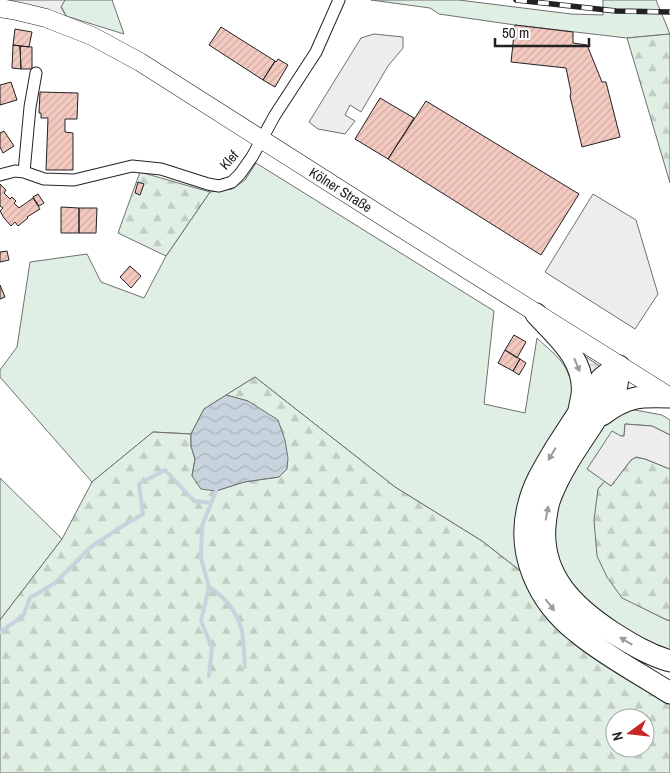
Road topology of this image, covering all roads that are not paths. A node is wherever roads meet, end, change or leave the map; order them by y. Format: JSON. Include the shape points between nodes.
{"nodes":[{"id":1,"x":339,"y":0,"type":"edge"},
{"id":2,"x":0,"y":8,"type":"edge"},
{"id":3,"x":36,"y":74,"type":"dead end"},
{"id":4,"x":262,"y":139,"type":"junction"},
{"id":5,"x":24,"y":172,"type":"junction"},
{"id":6,"x":0,"y":175,"type":"edge"},
{"id":7,"x":536,"y":314,"type":"junction"},
{"id":8,"x":619,"y":366,"type":"junction"},
{"id":9,"x":670,"y":397,"type":"edge"},
{"id":10,"x":587,"y":416,"type":"junction"},
{"id":11,"x":670,"y":661,"type":"edge"},
{"id":12,"x":670,"y":692,"type":"edge"}],
"edges":[{"from":1,"to":4,"type":"street","name":"Klef","via":[[316,52]]},
{"from":2,"to":4,"type":"main road","name":"Kölner Straße","via":[[46,18],[92,36],[140,62]]},
{"from":3,"to":5,"type":"street"},
{"from":4,"to":5,"type":"street","name":"Klef","via":[[240,174],[232,182],[219,186],[149,167],[132,166],[74,180],[44,179]]},
{"from":4,"to":7,"type":"main road","name":"Kölner Straße"},
{"from":5,"to":6,"type":"street","name":"Klef"},
{"from":7,"to":8,"type":"main road","name":"Kölner Straße"},
{"from":7,"to":10,"type":"highway","one_way":true,"via":[[578,363]]},
{"from":8,"to":9,"type":"main road","name":"Kölner Straße"},
{"from":8,"to":10,"type":"highway","via":[[602,378]]},
{"from":9,"to":10,"type":"highway","via":[[632,398]]},
{"from":11,"to":10,"type":"highway","one_way":true,"via":[[636,647],[590,617],[566,594],[550,565],[544,534],[550,497]]},
{"from":10,"to":12,"type":"highway","one_way":true,"via":[[541,472],[534,487],[526,520],[529,566],[545,599],[578,634]]}]}
